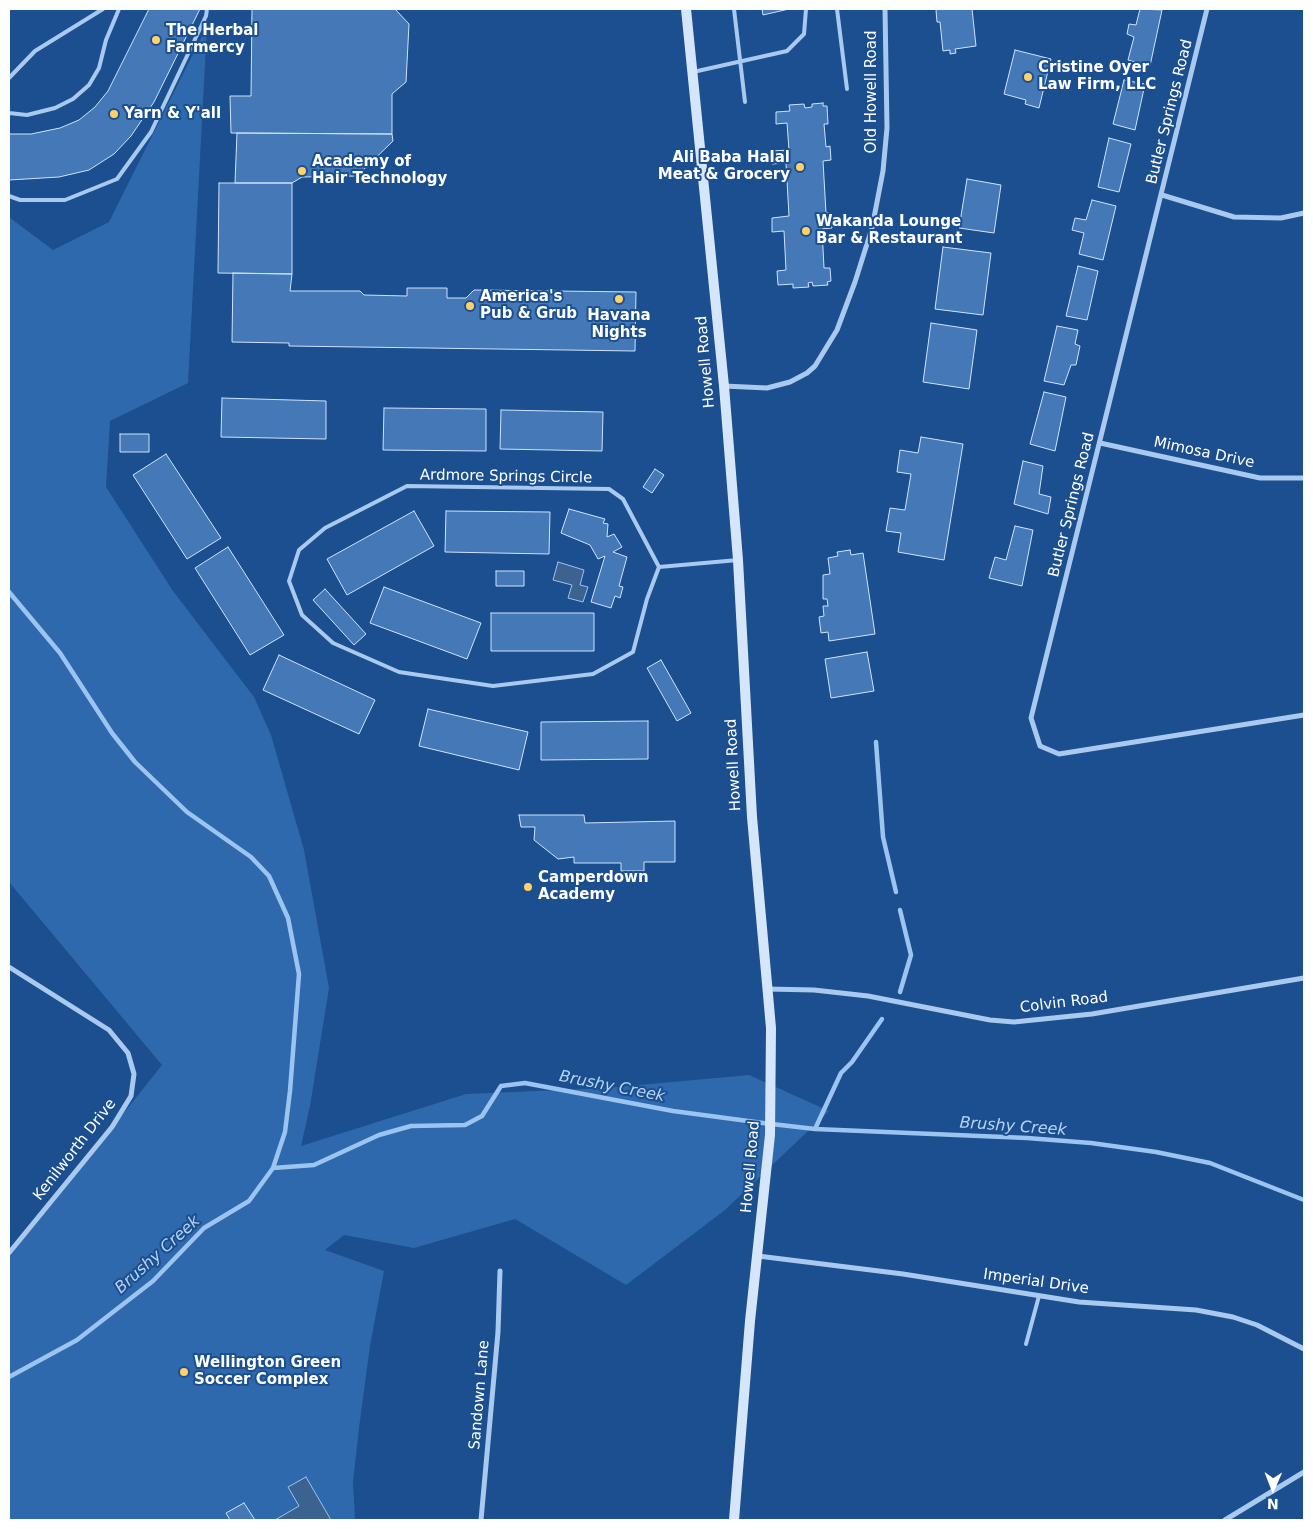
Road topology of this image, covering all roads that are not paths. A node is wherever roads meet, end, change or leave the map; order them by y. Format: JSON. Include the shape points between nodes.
{"nodes":[{"id":1,"x":103,"y":9,"type":"edge"},
{"id":2,"x":119,"y":9,"type":"edge"},
{"id":3,"x":207,"y":9,"type":"edge"},
{"id":4,"x":686,"y":9,"type":"edge"},
{"id":5,"x":734,"y":9,"type":"edge"},
{"id":6,"x":806,"y":9,"type":"edge"},
{"id":7,"x":838,"y":9,"type":"edge"},
{"id":8,"x":885,"y":9,"type":"edge"},
{"id":9,"x":1208,"y":9,"type":"edge"},
{"id":10,"x":742,"y":61,"type":"junction"},
{"id":11,"x":693,"y":72,"type":"junction"},
{"id":12,"x":9,"y":78,"type":"edge"},
{"id":13,"x":847,"y":89,"type":"dead end"},
{"id":14,"x":745,"y":102,"type":"dead end"},
{"id":15,"x":9,"y":113,"type":"edge"},
{"id":16,"x":1162,"y":195,"type":"junction"},
{"id":17,"x":9,"y":196,"type":"edge"},
{"id":18,"x":1304,"y":213,"type":"edge"},
{"id":19,"x":724,"y":386,"type":"junction"},
{"id":20,"x":1100,"y":443,"type":"junction"},
{"id":21,"x":1304,"y":478,"type":"edge"},
{"id":22,"x":738,"y":560,"type":"junction"},
{"id":23,"x":659,"y":567,"type":"junction"},
{"id":24,"x":1304,"y":715,"type":"edge"},
{"id":25,"x":9,"y":967,"type":"edge"},
{"id":26,"x":1304,"y":978,"type":"edge"},
{"id":27,"x":767,"y":989,"type":"junction"},
{"id":28,"x":9,"y":1252,"type":"edge"},
{"id":29,"x":758,"y":1256,"type":"junction"},
{"id":30,"x":500,"y":1272,"type":"dead end"},
{"id":31,"x":1039,"y":1296,"type":"junction"},
{"id":32,"x":1026,"y":1344,"type":"dead end"},
{"id":33,"x":1304,"y":1349,"type":"edge"},
{"id":34,"x":1304,"y":1472,"type":"edge"},
{"id":35,"x":481,"y":1520,"type":"edge"},
{"id":36,"x":734,"y":1520,"type":"edge"},
{"id":37,"x":1225,"y":1520,"type":"edge"}],
"edges":[{"from":1,"to":12,"type":"lane","via":[[35,51]]},
{"from":2,"to":15,"type":"lane","via":[[99,68],[89,85],[73,99],[55,108],[27,115]]},
{"from":3,"to":17,"type":"lane","via":[[150,132],[117,179],[65,200],[20,200]]},
{"from":4,"to":11,"type":"main road","name":"Howell Road"},
{"from":5,"to":10,"type":"lane"},
{"from":6,"to":10,"type":"lane","via":[[804,34],[787,51]]},
{"from":7,"to":13,"type":"lane"},
{"from":8,"to":19,"type":"street","name":"Old Howell Road","via":[[887,128],[883,172],[872,228],[837,330],[815,366],[790,382],[767,388]]},
{"from":9,"to":16,"type":"street","name":"Butler Springs Road"},
{"from":10,"to":11,"type":"lane"},
{"from":10,"to":14,"type":"lane"},
{"from":11,"to":19,"type":"main road","name":"Howell Road"},
{"from":16,"to":18,"type":"street","via":[[1234,217],[1273,218]]},
{"from":16,"to":20,"type":"street","name":"Butler Springs Road"},
{"from":19,"to":22,"type":"main road","name":"Howell Road"},
{"from":20,"to":21,"type":"street","name":"Mimosa Drive","via":[[1260,478]]},
{"from":20,"to":24,"type":"street","name":"Butler Springs Road","via":[[1031,718],[1040,746],[1059,754]]},
{"from":22,"to":23,"type":"lane"},
{"from":22,"to":27,"type":"main road","name":"Howell Road","via":[[752,817]]},
{"from":23,"to":23,"type":"lane","name":"Ardmore Springs Circle","via":[[623,499],[609,489],[407,486],[325,528],[300,550],[289,581],[302,615],[332,643],[399,672],[493,686],[593,674],[633,652]]},
{"from":25,"to":28,"type":"street","name":"Kenilworth Drive","via":[[100,1024],[128,1052],[134,1074],[128,1102],[112,1127]]},
{"from":26,"to":27,"type":"street","name":"Colvin Road","via":[[1092,1014],[1014,1022],[868,996]]},
{"from":27,"to":29,"type":"main road","name":"Howell Road","via":[[772,1080]]},
{"from":29,"to":31,"type":"street","name":"Imperial Drive","via":[[903,1274]]},
{"from":29,"to":36,"type":"main road","name":"Howell Road"},
{"from":30,"to":35,"type":"street","name":"Sandown Lane","via":[[498,1332]]},
{"from":31,"to":32,"type":"lane"},
{"from":31,"to":33,"type":"street","name":"Imperial Drive","via":[[1196,1310],[1233,1317],[1257,1325]]},
{"from":34,"to":37,"type":"street"}]}
